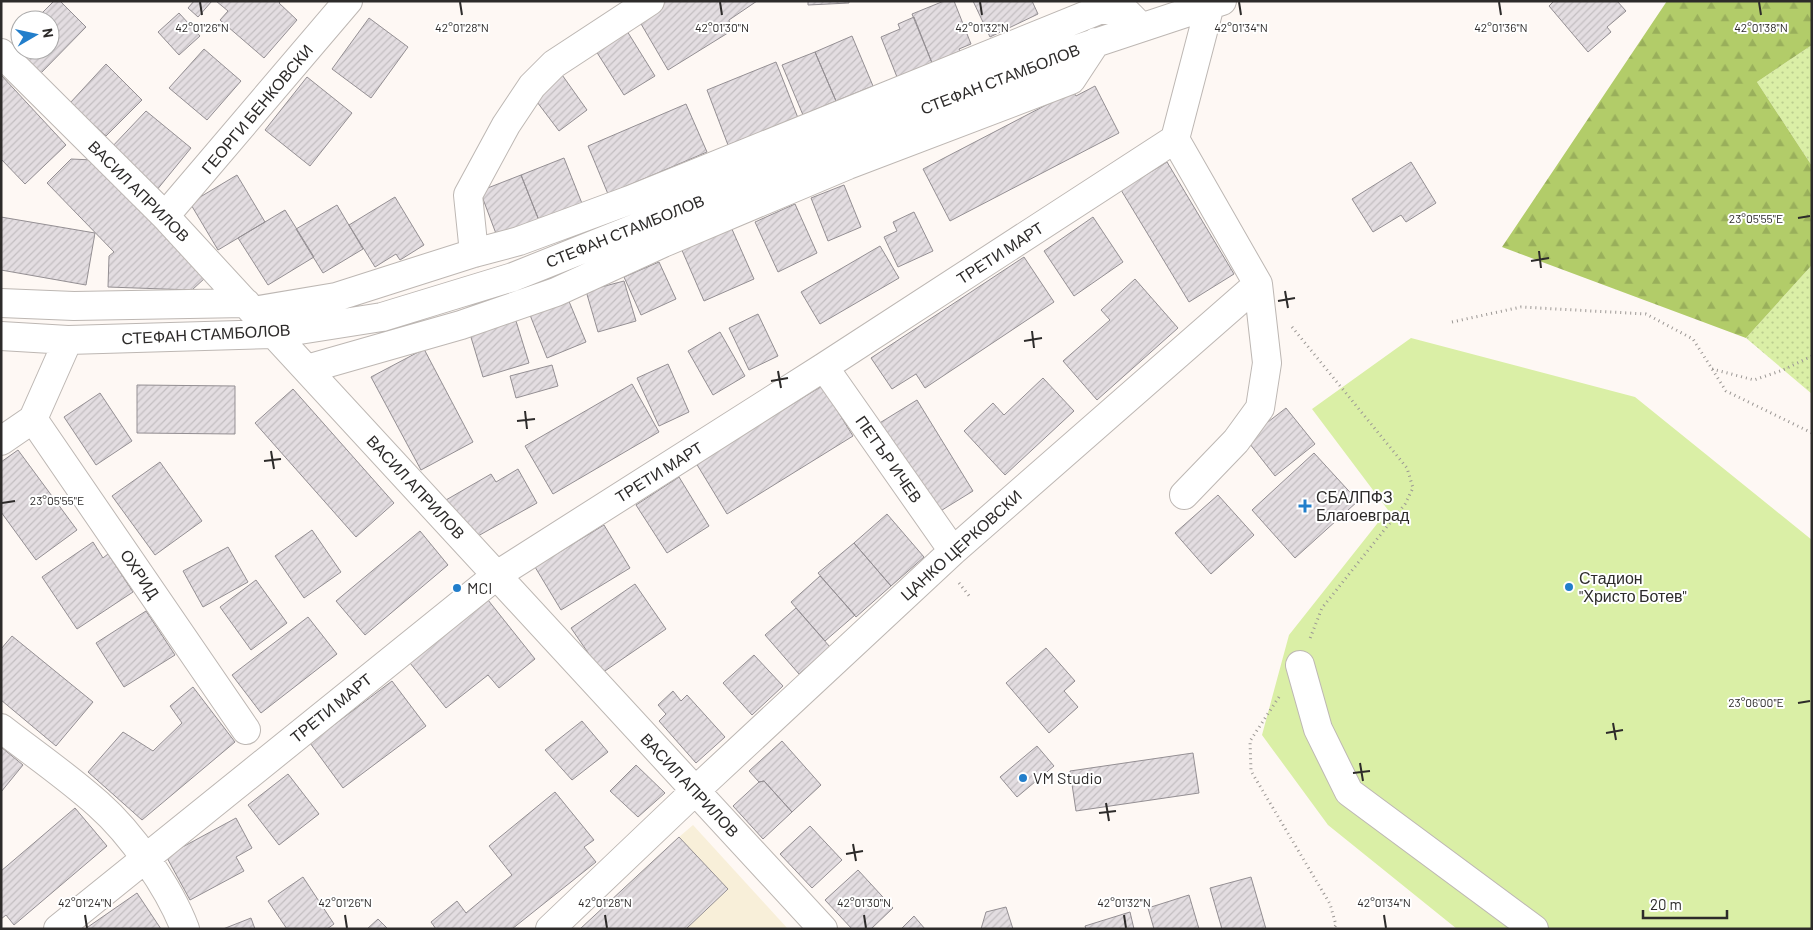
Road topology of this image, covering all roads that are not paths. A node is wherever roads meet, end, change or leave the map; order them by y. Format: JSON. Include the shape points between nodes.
{"nodes":[{"id":1,"x":348,"y":1,"type":"edge"},
{"id":2,"x":650,"y":1,"type":"edge"},
{"id":3,"x":1214,"y":2,"type":"edge"},
{"id":4,"x":1141,"y":27,"type":"junction"},
{"id":5,"x":1096,"y":42,"type":"junction"},
{"id":6,"x":1,"y":53,"type":"edge"},
{"id":7,"x":1175,"y":139,"type":"junction"},
{"id":8,"x":165,"y":216,"type":"junction"},
{"id":9,"x":474,"y":253,"type":"junction"},
{"id":10,"x":1258,"y":284,"type":"junction"},
{"id":11,"x":1,"y":303,"type":"edge"},
{"id":12,"x":249,"y":307,"type":"junction"},
{"id":13,"x":274,"y":334,"type":"junction"},
{"id":14,"x":1,"y":336,"type":"edge"},
{"id":15,"x":68,"y":340,"type":"junction"},
{"id":16,"x":824,"y":367,"type":"junction"},
{"id":17,"x":306,"y":369,"type":"junction"},
{"id":18,"x":33,"y":419,"type":"junction"},
{"id":19,"x":1,"y":441,"type":"edge"},
{"id":20,"x":1184,"y":495,"type":"dead end"},
{"id":21,"x":954,"y":550,"type":"junction"},
{"id":22,"x":497,"y":575,"type":"junction"},
{"id":23,"x":1300,"y":665,"type":"road end"},
{"id":24,"x":1,"y":728,"type":"edge"},
{"id":25,"x":246,"y":730,"type":"dead end"},
{"id":26,"x":696,"y":790,"type":"junction"},
{"id":27,"x":145,"y":858,"type":"junction"},
{"id":28,"x":58,"y":929,"type":"edge"},
{"id":29,"x":185,"y":929,"type":"edge"},
{"id":30,"x":550,"y":929,"type":"edge"},
{"id":31,"x":823,"y":929,"type":"edge"},
{"id":32,"x":1534,"y":929,"type":"edge"}],
"edges":[{"from":1,"to":8,"type":"street","name":"ГЕОРГИ БЕНКОВСКИ"},
{"from":2,"to":9,"type":"street","via":[[554,64],[532,86],[506,124],[468,195]]},
{"from":3,"to":4,"type":"street","name":"СТЕФАН СТАМБОЛОВ"},
{"from":3,"to":7,"type":"street"},
{"from":4,"to":5,"type":"street","name":"СТЕФАН СТАМБОЛОВ"},
{"from":4,"to":9,"type":"street","via":[[1124,10],[1099,10],[630,200],[519,241]]},
{"from":5,"to":13,"type":"street","name":"СТЕФАН СТАМБОЛОВ","via":[[837,143],[513,277],[382,317]]},
{"from":5,"to":17,"type":"street","via":[[1071,80],[848,165],[556,292],[461,325]]},
{"from":6,"to":8,"type":"street","name":"ВАСИЛ АПРИЛОВ"},
{"from":7,"to":10,"type":"street"},
{"from":7,"to":16,"type":"street","name":"ТРЕТИ МАРТ"},
{"from":8,"to":12,"type":"street","name":"ВАСИЛ АПРИЛОВ"},
{"from":9,"to":12,"type":"street","via":[[336,297]]},
{"from":10,"to":20,"type":"street","via":[[1267,363],[1260,408],[1236,441]]},
{"from":10,"to":21,"type":"street","name":"ЦАНКО ЦЕРКОВСКИ"},
{"from":11,"to":12,"type":"street"},
{"from":12,"to":13,"type":"street","name":"ВАСИЛ АПРИЛОВ"},
{"from":13,"to":15,"type":"street","name":"СТЕФАН СТАМБОЛОВ"},
{"from":13,"to":17,"type":"street","name":"ВАСИЛ АПРИЛОВ"},
{"from":14,"to":15,"type":"street","name":"СТЕФАН СТАМБОЛОВ"},
{"from":15,"to":18,"type":"street"},
{"from":16,"to":21,"type":"street","name":"ПЕТЪР ИЧЕВ"},
{"from":16,"to":22,"type":"street","name":"ТРЕТИ МАРТ"},
{"from":17,"to":22,"type":"street","name":"ВАСИЛ АПРИЛОВ"},
{"from":18,"to":19,"type":"street"},
{"from":18,"to":25,"type":"street","name":"ОХРИД"},
{"from":21,"to":26,"type":"street","name":"ЦАНКО ЦЕРКОВСКИ"},
{"from":22,"to":26,"type":"street","name":"ВАСИЛ АПРИЛОВ"},
{"from":22,"to":27,"type":"street","name":"ТРЕТИ МАРТ"},
{"from":23,"to":32,"type":"street","via":[[1318,729],[1350,792]]},
{"from":24,"to":27,"type":"street","via":[[98,804]]},
{"from":26,"to":30,"type":"street","name":"ЦАНКО ЦЕРКОВСКИ"},
{"from":26,"to":31,"type":"street","name":"ВАСИЛ АПРИЛОВ"},
{"from":27,"to":28,"type":"street","name":"ТРЕТИ МАРТ"},
{"from":27,"to":29,"type":"street","via":[[180,914]]}]}
